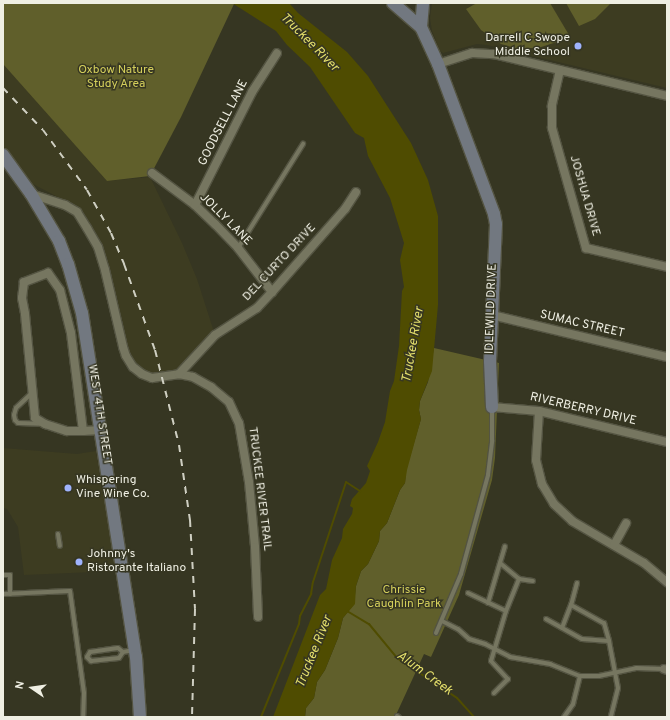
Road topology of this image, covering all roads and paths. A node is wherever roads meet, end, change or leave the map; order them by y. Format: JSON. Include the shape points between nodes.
{"nodes":[{"id":1,"x":393,"y":3,"type":"edge"},
{"id":2,"x":423,"y":3,"type":"edge"},
{"id":3,"x":421,"y":26,"type":"junction"},
{"id":4,"x":277,"y":53,"type":"dead end"},
{"id":5,"x":438,"y":64,"type":"junction"},
{"id":6,"x":560,"y":70,"type":"junction"},
{"id":7,"x":667,"y":96,"type":"edge"},
{"id":8,"x":303,"y":144,"type":"dead end"},
{"id":9,"x":3,"y":155,"type":"edge"},
{"id":10,"x":152,"y":173,"type":"dead end"},
{"id":11,"x":356,"y":192,"type":"dead end"},
{"id":12,"x":31,"y":194,"type":"junction"},
{"id":13,"x":195,"y":205,"type":"junction"},
{"id":14,"x":238,"y":248,"type":"junction"},
{"id":15,"x":667,"y":267,"type":"edge"},
{"id":16,"x":272,"y":292,"type":"junction"},
{"id":17,"x":492,"y":315,"type":"junction"},
{"id":18,"x":667,"y":357,"type":"edge"},
{"id":19,"x":179,"y":374,"type":"junction"},
{"id":20,"x":33,"y":392,"type":"junction"},
{"id":21,"x":492,"y":407,"type":"junction"},
{"id":22,"x":539,"y":411,"type":"junction"},
{"id":23,"x":45,"y":424,"type":"junction"},
{"id":24,"x":101,"y":430,"type":"junction"},
{"id":25,"x":83,"y":431,"type":"junction"},
{"id":26,"x":667,"y":442,"type":"edge"},
{"id":27,"x":626,"y":523,"type":"dead end"},
{"id":28,"x":58,"y":534,"type":"dead end"},
{"id":29,"x":614,"y":545,"type":"junction"},
{"id":30,"x":60,"y":546,"type":"dead end"},
{"id":31,"x":505,"y":546,"type":"dead end"},
{"id":32,"x":500,"y":563,"type":"junction"},
{"id":33,"x":3,"y":575,"type":"edge"},
{"id":34,"x":519,"y":579,"type":"junction"},
{"id":35,"x":533,"y":581,"type":"dead end"},
{"id":36,"x":667,"y":582,"type":"edge"},
{"id":37,"x":577,"y":583,"type":"dead end"},
{"id":38,"x":468,"y":593,"type":"dead end"},
{"id":39,"x":3,"y":594,"type":"edge"},
{"id":40,"x":10,"y":594,"type":"junction"},
{"id":41,"x":488,"y":603,"type":"junction"},
{"id":42,"x":571,"y":605,"type":"junction"},
{"id":43,"x":506,"y":611,"type":"junction"},
{"id":44,"x":258,"y":617,"type":"dead end"},
{"id":45,"x":546,"y":619,"type":"dead end"},
{"id":46,"x":442,"y":621,"type":"junction"},
{"id":47,"x":562,"y":628,"type":"junction"},
{"id":48,"x":436,"y":633,"type":"dead end"},
{"id":49,"x":609,"y":641,"type":"junction"},
{"id":50,"x":493,"y":648,"type":"junction"},
{"id":51,"x":98,"y":651,"type":"junction"},
{"id":52,"x":129,"y":651,"type":"junction"},
{"id":53,"x":87,"y":657,"type":"junction"},
{"id":54,"x":80,"y":658,"type":"junction"},
{"id":55,"x":99,"y":660,"type":"junction"},
{"id":56,"x":666,"y":669,"type":"edge"},
{"id":57,"x":615,"y":673,"type":"junction"},
{"id":58,"x":580,"y":676,"type":"junction"},
{"id":59,"x":494,"y":693,"type":"dead end"},
{"id":60,"x":83,"y":717,"type":"edge"},
{"id":61,"x":140,"y":717,"type":"edge"},
{"id":62,"x":564,"y":717,"type":"edge"},
{"id":63,"x":611,"y":717,"type":"edge"}],
"edges":[{"from":1,"to":3,"type":"main road","name":"IDLEWILD DRIVE"},
{"from":2,"to":3,"type":"main road"},
{"from":3,"to":5,"type":"main road","name":"IDLEWILD DRIVE"},
{"from":4,"to":13,"type":"street","name":"GOODSELL LANE","via":[[252,92]]},
{"from":5,"to":6,"type":"street","via":[[462,55],[483,52]]},
{"from":5,"to":17,"type":"main road","name":"IDLEWILD DRIVE","via":[[494,214],[496,224]]},
{"from":6,"to":7,"type":"street"},
{"from":6,"to":15,"type":"street","name":"JOSHUA DRIVE","via":[[552,106],[552,128],[586,248]]},
{"from":8,"to":14,"type":"lane"},
{"from":9,"to":12,"type":"main road","name":"WEST 4TH STREET"},
{"from":10,"to":13,"type":"street","name":"JOLLY LANE"},
{"from":11,"to":16,"type":"street","name":"DEL CURTO DRIVE","via":[[345,209]]},
{"from":12,"to":19,"type":"street","name":"TRUCKEE RIVER TRAIL","via":[[65,205],[77,212],[87,228],[100,253],[123,347],[133,367],[152,378]]},
{"from":12,"to":24,"type":"main road","name":"WEST 4TH STREET","via":[[59,241],[76,289]]},
{"from":13,"to":14,"type":"street","name":"JOLLY LANE"},
{"from":14,"to":16,"type":"street","name":"JOLLY LANE"},
{"from":16,"to":19,"type":"street","name":"DEL CURTO DRIVE","via":[[257,308],[215,335]]},
{"from":17,"to":18,"type":"street","name":"SUMAC STREET"},
{"from":17,"to":21,"type":"main road","name":"IDLEWILD DRIVE"},
{"from":19,"to":44,"type":"street","name":"TRUCKEE RIVER TRAIL","via":[[193,377],[211,387],[229,402],[239,423],[256,552]]},
{"from":20,"to":23,"type":"street","via":[[36,418]]},
{"from":20,"to":23,"type":"lane","via":[[16,408],[15,420],[18,423]]},
{"from":20,"to":25,"type":"street","via":[[22,298],[24,282],[48,273],[60,290],[71,333]]},
{"from":21,"to":22,"type":"street","name":"RIVERBERRY DRIVE"},
{"from":21,"to":46,"type":"lane","name":"IDLEWILD DRIVE","via":[[488,476],[461,574]]},
{"from":22,"to":26,"type":"street","name":"RIVERBERRY DRIVE"},
{"from":22,"to":29,"type":"street","via":[[536,460],[547,494],[572,521]]},
{"from":23,"to":25,"type":"street","via":[[67,431]]},
{"from":24,"to":25,"type":"street"},
{"from":24,"to":52,"type":"main road","name":"WEST 4TH STREET"},
{"from":27,"to":29,"type":"street"},
{"from":28,"to":30,"type":"lane"},
{"from":29,"to":36,"type":"street","via":[[644,562]]},
{"from":31,"to":32,"type":"lane"},
{"from":32,"to":34,"type":"lane"},
{"from":32,"to":41,"type":"lane"},
{"from":33,"to":40,"type":"lane","via":[[10,575]]},
{"from":34,"to":35,"type":"lane"},
{"from":34,"to":43,"type":"lane"},
{"from":37,"to":42,"type":"lane"},
{"from":38,"to":41,"type":"lane"},
{"from":39,"to":40,"type":"lane"},
{"from":40,"to":54,"type":"lane","via":[[70,591]]},
{"from":41,"to":43,"type":"lane"},
{"from":42,"to":47,"type":"lane"},
{"from":42,"to":49,"type":"lane","via":[[604,623]]},
{"from":43,"to":50,"type":"lane"},
{"from":45,"to":47,"type":"lane"},
{"from":46,"to":48,"type":"lane","name":"IDLEWILD DRIVE"},
{"from":46,"to":50,"type":"lane","via":[[458,629],[469,639]]},
{"from":47,"to":49,"type":"lane","via":[[582,639]]},
{"from":49,"to":57,"type":"lane"},
{"from":50,"to":58,"type":"lane","via":[[510,657],[550,664]]},
{"from":50,"to":59,"type":"lane","via":[[491,661],[508,679]]},
{"from":51,"to":52,"type":"lane","via":[[118,648]]},
{"from":51,"to":53,"type":"lane","via":[[90,652]]},
{"from":51,"to":55,"type":"lane"},
{"from":52,"to":55,"type":"lane","via":[[119,658]]},
{"from":52,"to":61,"type":"main road","name":"WEST 4TH STREET"},
{"from":53,"to":54,"type":"lane"},
{"from":53,"to":55,"type":"lane","via":[[91,661]]},
{"from":54,"to":60,"type":"lane","via":[[84,694]]},
{"from":56,"to":57,"type":"lane","via":[[636,668]]},
{"from":57,"to":58,"type":"lane"},
{"from":57,"to":63,"type":"lane","via":[[618,688]]},
{"from":58,"to":62,"type":"lane","via":[[573,704]]}]}
